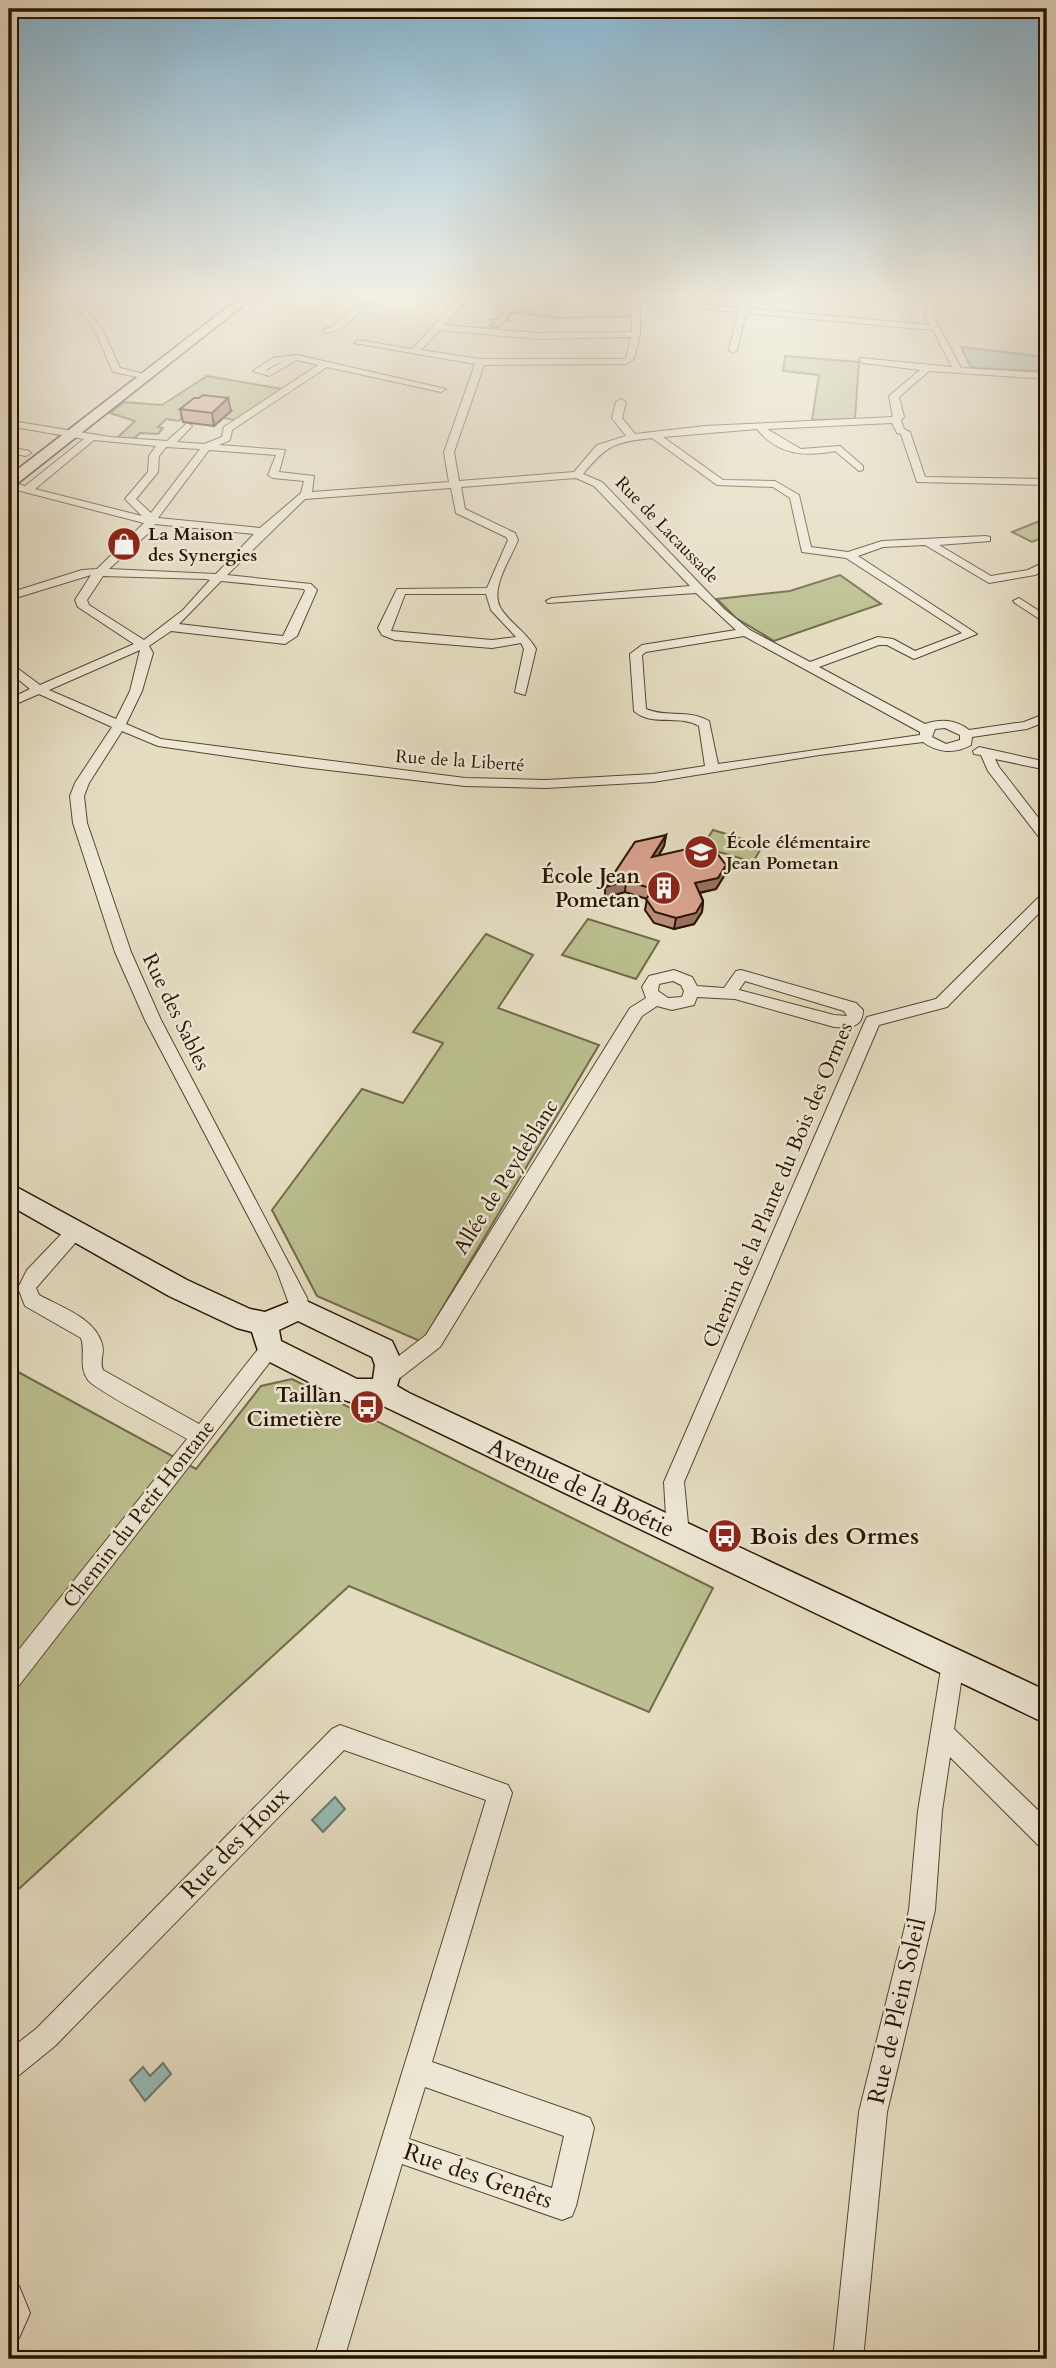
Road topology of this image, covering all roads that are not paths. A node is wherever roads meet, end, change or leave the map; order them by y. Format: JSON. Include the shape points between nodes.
{"nodes":[{"id":1,"x":107,"y":407,"type":"edge"},
{"id":2,"x":261,"y":407,"type":"edge"},
{"id":3,"x":465,"y":407,"type":"edge"},
{"id":4,"x":620,"y":407,"type":"edge"},
{"id":5,"x":895,"y":407,"type":"edge"},
{"id":6,"x":897,"y":418,"type":"junction"},
{"id":7,"x":187,"y":426,"type":"edge"},
{"id":8,"x":760,"y":426,"type":"junction"},
{"id":9,"x":9,"y":432,"type":"edge"},
{"id":10,"x":653,"y":434,"type":"junction"},
{"id":11,"x":71,"y":435,"type":"junction"},
{"id":12,"x":632,"y":437,"type":"junction"},
{"id":13,"x":91,"y":438,"type":"junction"},
{"id":14,"x":227,"y":438,"type":"junction"},
{"id":15,"x":167,"y":444,"type":"junction"},
{"id":16,"x":207,"y":446,"type":"junction"},
{"id":17,"x":247,"y":448,"type":"junction"},
{"id":18,"x":9,"y":450,"type":"edge"},
{"id":19,"x":26,"y":453,"type":"dead end"},
{"id":20,"x":859,"y":468,"type":"dead end"},
{"id":21,"x":577,"y":475,"type":"junction"},
{"id":22,"x":1047,"y":482,"type":"edge"},
{"id":23,"x":9,"y":484,"type":"edge"},
{"id":24,"x":453,"y":484,"type":"junction"},
{"id":25,"x":27,"y":490,"type":"junction"},
{"id":26,"x":306,"y":494,"type":"junction"},
{"id":27,"x":150,"y":521,"type":"junction"},
{"id":28,"x":264,"y":531,"type":"junction"},
{"id":29,"x":986,"y":539,"type":"dead end"},
{"id":30,"x":927,"y":542,"type":"junction"},
{"id":31,"x":849,"y":555,"type":"junction"},
{"id":32,"x":1044,"y":566,"type":"dead end"},
{"id":33,"x":101,"y":572,"type":"junction"},
{"id":34,"x":218,"y":577,"type":"junction"},
{"id":35,"x":699,"y":589,"type":"junction"},
{"id":36,"x":491,"y":591,"type":"junction"},
{"id":37,"x":9,"y":597,"type":"edge"},
{"id":38,"x":552,"y":601,"type":"dead end"},
{"id":39,"x":1019,"y":601,"type":"dead end"},
{"id":40,"x":1047,"y":621,"type":"edge"},
{"id":41,"x":170,"y":627,"type":"junction"},
{"id":42,"x":746,"y":632,"type":"junction"},
{"id":43,"x":525,"y":639,"type":"junction"},
{"id":44,"x":142,"y":644,"type":"junction"},
{"id":45,"x":9,"y":666,"type":"edge"},
{"id":46,"x":807,"y":667,"type":"junction"},
{"id":47,"x":39,"y":690,"type":"junction"},
{"id":48,"x":521,"y":692,"type":"dead end"},
{"id":49,"x":9,"y":703,"type":"edge"},
{"id":50,"x":1047,"y":717,"type":"edge"},
{"id":51,"x":119,"y":726,"type":"junction"},
{"id":52,"x":926,"y":734,"type":"junction"},
{"id":53,"x":964,"y":739,"type":"junction"},
{"id":54,"x":987,"y":754,"type":"junction"},
{"id":55,"x":1047,"y":766,"type":"edge"},
{"id":56,"x":712,"y":769,"type":"junction"},
{"id":57,"x":1047,"y":838,"type":"edge"},
{"id":58,"x":1047,"y":897,"type":"edge"},
{"id":59,"x":746,"y":959,"type":"dead end"},
{"id":60,"x":741,"y":975,"type":"junction"},
{"id":61,"x":692,"y":990,"type":"junction"},
{"id":62,"x":729,"y":993,"type":"junction"},
{"id":63,"x":656,"y":999,"type":"junction"},
{"id":64,"x":9,"y":1193,"type":"edge"},
{"id":65,"x":77,"y":1229,"type":"junction"},
{"id":66,"x":300,"y":1309,"type":"junction"},
{"id":67,"x":261,"y":1331,"type":"junction"},
{"id":68,"x":385,"y":1383,"type":"junction"},
{"id":69,"x":201,"y":1436,"type":"junction"},
{"id":70,"x":678,"y":1534,"type":"junction"},
{"id":71,"x":953,"y":1663,"type":"junction"},
{"id":72,"x":9,"y":1680,"type":"edge"},
{"id":73,"x":1047,"y":1708,"type":"edge"},
{"id":74,"x":942,"y":1733,"type":"junction"},
{"id":75,"x":500,"y":1793,"type":"joint"},
{"id":76,"x":1047,"y":1836,"type":"edge"},
{"id":77,"x":9,"y":2067,"type":"edge"},
{"id":78,"x":416,"y":2070,"type":"junction"},
{"id":79,"x":393,"y":2147,"type":"junction"},
{"id":80,"x":9,"y":2296,"type":"edge"},
{"id":81,"x":9,"y":2328,"type":"edge"},
{"id":82,"x":329,"y":2359,"type":"edge"},
{"id":83,"x":848,"y":2359,"type":"edge"}],
"edges":[{"from":1,"to":11,"type":"main road"},
{"from":2,"to":14,"type":"street","via":[[227,429]]},
{"from":3,"to":24,"type":"street","via":[[449,452]]},
{"from":4,"to":12,"type":"street","via":[[617,418]]},
{"from":5,"to":6,"type":"street"},
{"from":6,"to":8,"type":"street"},
{"from":6,"to":22,"type":"street","via":[[921,480]]},
{"from":7,"to":15,"type":"street"},
{"from":8,"to":10,"type":"street"},
{"from":8,"to":20,"type":"street","via":[[794,452],[837,448]]},
{"from":9,"to":11,"type":"street","via":[[18,425]]},
{"from":10,"to":12,"type":"street"},
{"from":10,"to":31,"type":"street","via":[[721,483],[775,484],[795,497],[806,550]]},
{"from":11,"to":13,"type":"street"},
{"from":11,"to":23,"type":"main road"},
{"from":12,"to":21,"type":"street","via":[[600,447]]},
{"from":13,"to":15,"type":"street"},
{"from":13,"to":25,"type":"street"},
{"from":14,"to":16,"type":"street"},
{"from":14,"to":17,"type":"street"},
{"from":15,"to":16,"type":"street"},
{"from":15,"to":27,"type":"street","via":[[154,456],[153,471],[130,499]]},
{"from":16,"to":17,"type":"street"},
{"from":16,"to":27,"type":"street"},
{"from":17,"to":26,"type":"street","via":[[282,452],[273,475],[310,478]]},
{"from":18,"to":19,"type":"street"},
{"from":21,"to":24,"type":"street"},
{"from":21,"to":35,"type":"street","name":"Rue de Lacaussade","via":[[597,484]]},
{"from":23,"to":25,"type":"street"},
{"from":24,"to":26,"type":"street"},
{"from":24,"to":36,"type":"street","via":[[460,511],[512,535]]},
{"from":25,"to":27,"type":"street"},
{"from":26,"to":28,"type":"street"},
{"from":27,"to":28,"type":"street"},
{"from":27,"to":33,"type":"street"},
{"from":28,"to":34,"type":"street"},
{"from":29,"to":30,"type":"street"},
{"from":30,"to":31,"type":"street","via":[[882,544]]},
{"from":30,"to":32,"type":"street","via":[[989,580]]},
{"from":31,"to":46,"type":"street","via":[[971,634],[914,654],[889,641],[878,641]]},
{"from":33,"to":34,"type":"street"},
{"from":33,"to":37,"type":"street","via":[[75,575]]},
{"from":33,"to":44,"type":"street","via":[[83,595],[84,607]]},
{"from":34,"to":41,"type":"street"},
{"from":34,"to":41,"type":"street","via":[[311,590],[285,640]]},
{"from":35,"to":38,"type":"street"},
{"from":35,"to":42,"type":"street","name":"Rue de Lacaussade"},
{"from":36,"to":43,"type":"street","via":[[495,608]]},
{"from":36,"to":43,"type":"street","via":[[401,591],[384,628],[395,636],[492,644]]},
{"from":39,"to":40,"type":"street"},
{"from":41,"to":44,"type":"street"},
{"from":42,"to":46,"type":"street","name":"Rue de Lacaussade"},
{"from":42,"to":56,"type":"street","via":[[636,653],[640,711],[651,716],[691,717],[705,724]]},
{"from":43,"to":48,"type":"street","via":[[530,649]]},
{"from":44,"to":47,"type":"street"},
{"from":44,"to":51,"type":"street","name":"Rue des Sables","via":[[147,653]]},
{"from":45,"to":47,"type":"street","name":"Rue de la Liberté"},
{"from":46,"to":52,"type":"street","name":"Rue de Lacaussade"},
{"from":47,"to":49,"type":"street"},
{"from":47,"to":51,"type":"street","name":"Rue de la Liberté"},
{"from":50,"to":53,"type":"street"},
{"from":51,"to":56,"type":"street","name":"Rue de la Liberté","via":[[158,742],[465,782],[546,784],[653,778]]},
{"from":51,"to":66,"type":"street","name":"Rue des Sables","via":[[82,783],[77,796],[80,823],[123,952],[153,1020],[285,1269]]},
{"from":52,"to":53,"type":"street","via":[[941,747]]},
{"from":52,"to":53,"type":"street","name":"Rue de la Liberté","via":[[931,726],[945,724],[956,726]]},
{"from":52,"to":56,"type":"street","name":"Rue de la Liberté"},
{"from":53,"to":54,"type":"street"},
{"from":54,"to":55,"type":"street"},
{"from":54,"to":57,"type":"street"},
{"from":58,"to":70,"type":"street","name":"Chemin de la Plante du Bois des Ormes","via":[[941,1003],[873,1021],[674,1482]]},
{"from":59,"to":60,"type":"street"},
{"from":60,"to":62,"type":"street"},
{"from":60,"to":62,"type":"street","name":"Allée de Peydeblanc","via":[[850,1007],[855,1019],[834,1021]]},
{"from":61,"to":62,"type":"street","name":"Allée de Peydeblanc"},
{"from":61,"to":63,"type":"street","via":[[688,1001],[677,1005]]},
{"from":61,"to":63,"type":"street","name":"Allée de Peydeblanc","via":[[687,981],[674,975],[662,977],[650,988]]},
{"from":63,"to":68,"type":"street","name":"Allée de Peydeblanc","via":[[636,1012],[433,1341]]},
{"from":64,"to":65,"type":"main road"},
{"from":65,"to":67,"type":"main road"},
{"from":65,"to":69,"type":"street","via":[[34,1275],[27,1288],[32,1300],[89,1333],[94,1347],[90,1364],[96,1376]]},
{"from":66,"to":67,"type":"main road","via":[[287,1312]]},
{"from":66,"to":68,"type":"main road","via":[[382,1349],[389,1360]]},
{"from":67,"to":68,"type":"main road","via":[[354,1391]]},
{"from":67,"to":69,"type":"street","name":"Chemin du Petit Hontane"},
{"from":68,"to":70,"type":"main road","name":"Avenue de la Boétie","via":[[399,1402]]},
{"from":69,"to":72,"type":"street","name":"Chemin du Petit Hontane"},
{"from":70,"to":71,"type":"main road","name":"Avenue de la Boétie"},
{"from":71,"to":73,"type":"main road","name":"Avenue de la Boétie"},
{"from":71,"to":74,"type":"street","name":"Rue de Plein Soleil"},
{"from":74,"to":76,"type":"street"},
{"from":74,"to":83,"type":"street","name":"Rue de Plein Soleil","via":[[922,1910],[873,2112]]},
{"from":75,"to":77,"type":"street","name":"Rue des Houx","via":[[340,1737],[46,2037]]},
{"from":75,"to":78,"type":"street","name":"Rue des Genêts"},
{"from":78,"to":79,"type":"street","name":"Rue des Genêts"},
{"from":78,"to":79,"type":"street","name":"Rue des Genêts","via":[[580,2127],[562,2206]]},
{"from":79,"to":82,"type":"street","name":"Rue des Genêts"},
{"from":80,"to":81,"type":"street","via":[[15,2313]]}]}
